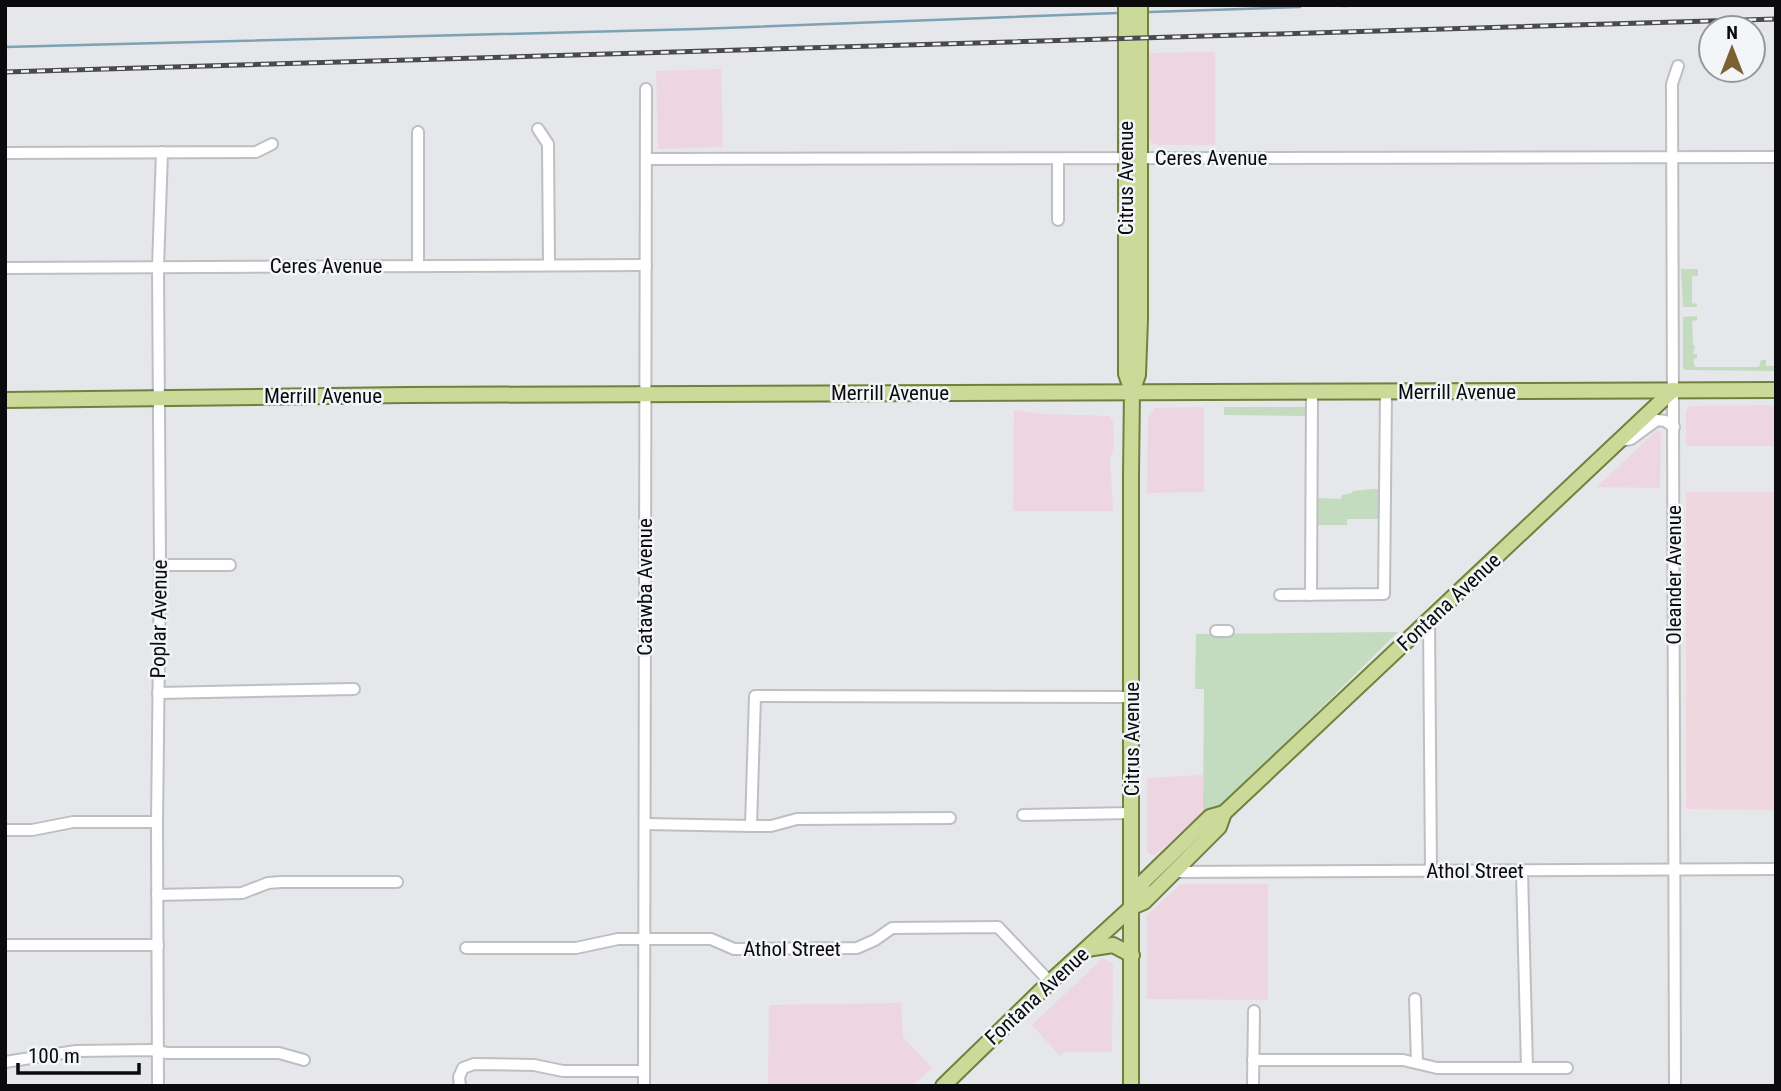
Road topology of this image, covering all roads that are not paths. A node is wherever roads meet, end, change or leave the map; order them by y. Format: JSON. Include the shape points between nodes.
{"nodes":[{"id":1,"x":1133,"y":10,"type":"edge"},
{"id":2,"x":1678,"y":66,"type":"dead end"},
{"id":3,"x":646,"y":89,"type":"dead end"},
{"id":4,"x":538,"y":129,"type":"dead end"},
{"id":5,"x":418,"y":132,"type":"dead end"},
{"id":6,"x":272,"y":144,"type":"dead end"},
{"id":7,"x":162,"y":152,"type":"junction"},
{"id":8,"x":5,"y":153,"type":"edge"},
{"id":9,"x":1672,"y":157,"type":"junction"},
{"id":10,"x":1776,"y":157,"type":"edge"},
{"id":11,"x":1132,"y":158,"type":"junction"},
{"id":12,"x":646,"y":159,"type":"junction"},
{"id":13,"x":1058,"y":159,"type":"junction"},
{"id":14,"x":1058,"y":220,"type":"dead end"},
{"id":15,"x":549,"y":265,"type":"junction"},
{"id":16,"x":646,"y":265,"type":"junction"},
{"id":17,"x":418,"y":266,"type":"junction"},
{"id":18,"x":158,"y":267,"type":"junction"},
{"id":19,"x":5,"y":268,"type":"edge"},
{"id":20,"x":1673,"y":390,"type":"junction"},
{"id":21,"x":1776,"y":390,"type":"edge"},
{"id":22,"x":1132,"y":391,"type":"junction"},
{"id":23,"x":1312,"y":393,"type":"junction"},
{"id":24,"x":1385,"y":393,"type":"junction"},
{"id":25,"x":645,"y":394,"type":"junction"},
{"id":26,"x":159,"y":397,"type":"junction"},
{"id":27,"x":5,"y":400,"type":"edge"},
{"id":28,"x":1674,"y":427,"type":"junction"},
{"id":29,"x":1620,"y":441,"type":"junction"},
{"id":30,"x":160,"y":565,"type":"junction"},
{"id":31,"x":230,"y":565,"type":"dead end"},
{"id":32,"x":1280,"y":595,"type":"dead end"},
{"id":33,"x":1311,"y":595,"type":"junction"},
{"id":34,"x":1429,"y":620,"type":"junction"},
{"id":35,"x":354,"y":689,"type":"dead end"},
{"id":36,"x":158,"y":693,"type":"junction"},
{"id":37,"x":1132,"y":697,"type":"junction"},
{"id":38,"x":1132,"y":813,"type":"junction"},
{"id":39,"x":1023,"y":815,"type":"dead end"},
{"id":40,"x":950,"y":818,"type":"dead end"},
{"id":41,"x":157,"y":822,"type":"junction"},
{"id":42,"x":645,"y":824,"type":"junction"},
{"id":43,"x":751,"y":826,"type":"junction"},
{"id":44,"x":5,"y":830,"type":"edge"},
{"id":45,"x":1132,"y":857,"type":"junction"},
{"id":46,"x":1169,"y":867,"type":"junction"},
{"id":47,"x":1776,"y":869,"type":"edge"},
{"id":48,"x":1675,"y":870,"type":"junction"},
{"id":49,"x":1431,"y":871,"type":"junction"},
{"id":50,"x":1522,"y":871,"type":"junction"},
{"id":51,"x":397,"y":882,"type":"dead end"},
{"id":52,"x":157,"y":895,"type":"junction"},
{"id":53,"x":1132,"y":907,"type":"junction"},
{"id":54,"x":644,"y":939,"type":"junction"},
{"id":55,"x":158,"y":945,"type":"junction"},
{"id":56,"x":5,"y":946,"type":"edge"},
{"id":57,"x":466,"y":947,"type":"dead end"},
{"id":58,"x":1086,"y":949,"type":"junction"},
{"id":59,"x":1132,"y":955,"type":"junction"},
{"id":60,"x":1050,"y":982,"type":"junction"},
{"id":61,"x":1416,"y":999,"type":"dead end"},
{"id":62,"x":1254,"y":1011,"type":"dead end"},
{"id":63,"x":159,"y":1051,"type":"junction"},
{"id":64,"x":304,"y":1060,"type":"dead end"},
{"id":65,"x":1253,"y":1060,"type":"junction"},
{"id":66,"x":5,"y":1062,"type":"edge"},
{"id":67,"x":1417,"y":1062,"type":"junction"},
{"id":68,"x":1527,"y":1068,"type":"junction"},
{"id":69,"x":1567,"y":1068,"type":"dead end"},
{"id":70,"x":644,"y":1072,"type":"junction"},
{"id":71,"x":158,"y":1086,"type":"edge"},
{"id":72,"x":460,"y":1086,"type":"edge"},
{"id":73,"x":644,"y":1086,"type":"edge"},
{"id":74,"x":943,"y":1086,"type":"edge"},
{"id":75,"x":1131,"y":1086,"type":"edge"},
{"id":76,"x":1253,"y":1086,"type":"edge"},
{"id":77,"x":1675,"y":1086,"type":"edge"}],
"edges":[{"from":1,"to":11,"type":"main road","name":"Citrus Avenue"},
{"from":2,"to":9,"type":"street","name":"Oleander Avenue","via":[[1672,84]]},
{"from":3,"to":12,"type":"street","name":"Catawba Avenue"},
{"from":4,"to":15,"type":"street","via":[[548,144]]},
{"from":5,"to":17,"type":"street"},
{"from":6,"to":7,"type":"street","via":[[257,152]]},
{"from":7,"to":8,"type":"street"},
{"from":7,"to":18,"type":"street","name":"Poplar Avenue"},
{"from":9,"to":10,"type":"street","name":"Ceres Avenue"},
{"from":9,"to":11,"type":"street","name":"Ceres Avenue"},
{"from":9,"to":20,"type":"street","name":"Oleander Avenue"},
{"from":11,"to":13,"type":"street","name":"Ceres Avenue"},
{"from":11,"to":22,"type":"main road","name":"Citrus Avenue","via":[[1139,361]]},
{"from":12,"to":13,"type":"street","name":"Ceres Avenue"},
{"from":12,"to":16,"type":"street","name":"Catawba Avenue"},
{"from":13,"to":14,"type":"street"},
{"from":15,"to":16,"type":"street","name":"Ceres Avenue"},
{"from":15,"to":17,"type":"street","name":"Ceres Avenue"},
{"from":16,"to":25,"type":"street","name":"Catawba Avenue"},
{"from":17,"to":18,"type":"street","name":"Ceres Avenue"},
{"from":18,"to":19,"type":"street","name":"Ceres Avenue"},
{"from":18,"to":26,"type":"street","name":"Poplar Avenue"},
{"from":20,"to":21,"type":"main road","name":"Merrill Avenue"},
{"from":20,"to":24,"type":"main road","name":"Merrill Avenue"},
{"from":20,"to":28,"type":"street","name":"Oleander Avenue"},
{"from":20,"to":29,"type":"main road","name":"Fontana Avenue"},
{"from":22,"to":23,"type":"main road","name":"Merrill Avenue"},
{"from":22,"to":25,"type":"main road","name":"Merrill Avenue"},
{"from":22,"to":37,"type":"main road","name":"Citrus Avenue"},
{"from":23,"to":24,"type":"main road","name":"Merrill Avenue"},
{"from":23,"to":33,"type":"street"},
{"from":24,"to":33,"type":"street","via":[[1384,594]]},
{"from":25,"to":26,"type":"main road","name":"Merrill Avenue"},
{"from":25,"to":42,"type":"street","name":"Catawba Avenue"},
{"from":26,"to":27,"type":"main road","name":"Merrill Avenue"},
{"from":26,"to":30,"type":"street","name":"Poplar Avenue"},
{"from":28,"to":29,"type":"street","via":[[1657,420],[1632,439]]},
{"from":28,"to":48,"type":"street","name":"Oleander Avenue"},
{"from":29,"to":34,"type":"main road","name":"Fontana Avenue"},
{"from":30,"to":31,"type":"street"},
{"from":30,"to":36,"type":"street","name":"Poplar Avenue"},
{"from":32,"to":33,"type":"street"},
{"from":34,"to":46,"type":"main road","name":"Fontana Avenue","via":[[1224,813],[1210,817]]},
{"from":34,"to":49,"type":"street"},
{"from":35,"to":36,"type":"street"},
{"from":36,"to":41,"type":"street","name":"Poplar Avenue"},
{"from":37,"to":38,"type":"main road","name":"Citrus Avenue"},
{"from":37,"to":43,"type":"street","via":[[755,696]]},
{"from":38,"to":39,"type":"street"},
{"from":38,"to":45,"type":"main road","name":"Citrus Avenue"},
{"from":40,"to":43,"type":"street","via":[[797,819]]},
{"from":41,"to":44,"type":"street","via":[[73,822]]},
{"from":41,"to":52,"type":"street","name":"Poplar Avenue"},
{"from":42,"to":43,"type":"street"},
{"from":42,"to":54,"type":"street","name":"Catawba Avenue"},
{"from":45,"to":46,"type":"main road"},
{"from":45,"to":53,"type":"main road","name":"Citrus Avenue"},
{"from":46,"to":49,"type":"street","name":"Athol Street"},
{"from":46,"to":53,"type":"main road","name":"Fontana Avenue","via":[[1144,881]]},
{"from":47,"to":48,"type":"street","name":"Athol Street"},
{"from":48,"to":50,"type":"street","name":"Athol Street"},
{"from":48,"to":77,"type":"street","name":"Oleander Avenue"},
{"from":49,"to":50,"type":"street","name":"Athol Street"},
{"from":50,"to":68,"type":"street"},
{"from":51,"to":52,"type":"street","via":[[281,882],[242,893]]},
{"from":52,"to":55,"type":"street","name":"Poplar Avenue"},
{"from":53,"to":58,"type":"main road","name":"Fontana Avenue"},
{"from":53,"to":59,"type":"main road","name":"Citrus Avenue"},
{"from":54,"to":57,"type":"street","name":"Athol Street","via":[[576,948]]},
{"from":54,"to":60,"type":"street","name":"Athol Street","via":[[711,939],[734,949],[857,948],[892,928],[998,927]]},
{"from":54,"to":70,"type":"street","name":"Catawba Avenue"},
{"from":55,"to":56,"type":"street"},
{"from":55,"to":63,"type":"street","name":"Poplar Avenue"},
{"from":58,"to":59,"type":"main road","via":[[1113,946]]},
{"from":58,"to":60,"type":"main road","name":"Fontana Avenue"},
{"from":59,"to":75,"type":"main road","name":"Citrus Avenue"},
{"from":60,"to":74,"type":"main road","name":"Fontana Avenue"},
{"from":61,"to":67,"type":"street"},
{"from":62,"to":65,"type":"street"},
{"from":63,"to":64,"type":"street","via":[[279,1053]]},
{"from":63,"to":66,"type":"street","via":[[76,1051]]},
{"from":63,"to":71,"type":"street","name":"Poplar Avenue"},
{"from":65,"to":67,"type":"street"},
{"from":65,"to":76,"type":"street"},
{"from":67,"to":68,"type":"street","via":[[1437,1068]]},
{"from":68,"to":69,"type":"street"},
{"from":70,"to":72,"type":"street","via":[[474,1064],[463,1068]]},
{"from":70,"to":73,"type":"street","name":"Catawba Avenue"}]}
